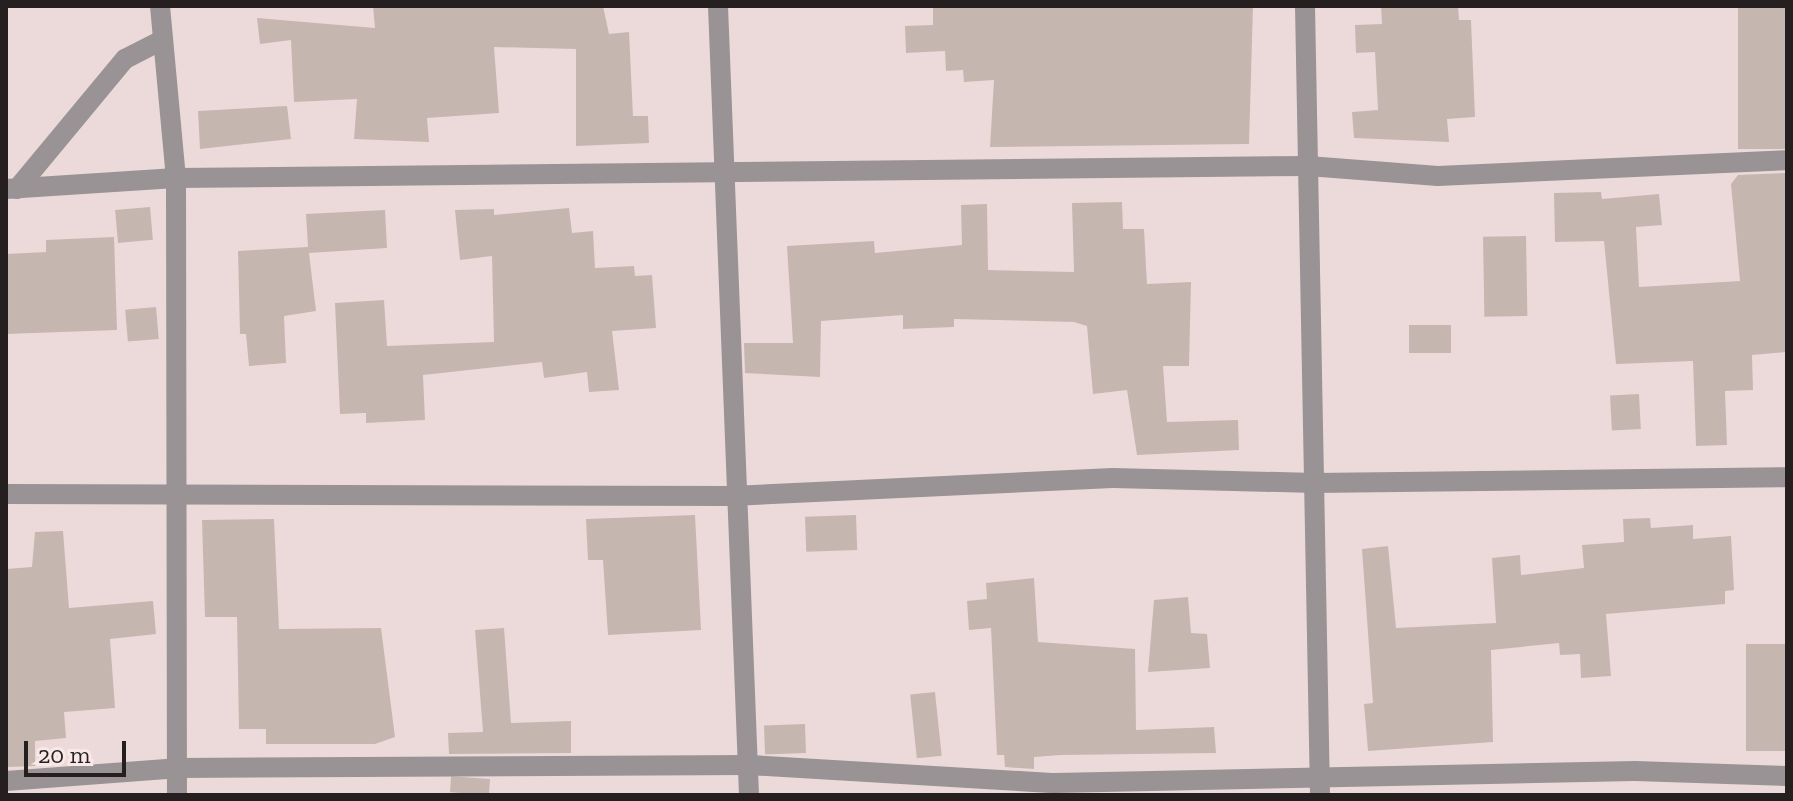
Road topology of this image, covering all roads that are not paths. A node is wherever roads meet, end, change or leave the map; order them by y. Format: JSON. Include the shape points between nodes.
{"nodes":[{"id":1,"x":160,"y":6,"type":"edge"},
{"id":2,"x":718,"y":6,"type":"edge"},
{"id":3,"x":1305,"y":6,"type":"edge"},
{"id":4,"x":158,"y":42,"type":"junction"},
{"id":5,"x":1787,"y":160,"type":"edge"},
{"id":6,"x":1308,"y":166,"type":"junction"},
{"id":7,"x":723,"y":172,"type":"junction"},
{"id":8,"x":176,"y":178,"type":"junction"},
{"id":9,"x":11,"y":189,"type":"edge"},
{"id":10,"x":1787,"y":477,"type":"edge"},
{"id":11,"x":1314,"y":483,"type":"junction"},
{"id":12,"x":6,"y":494,"type":"edge"},
{"id":13,"x":176,"y":495,"type":"junction"},
{"id":14,"x":732,"y":496,"type":"junction"},
{"id":15,"x":749,"y":765,"type":"junction"},
{"id":16,"x":177,"y":768,"type":"junction"},
{"id":17,"x":1787,"y":776,"type":"edge"},
{"id":18,"x":6,"y":781,"type":"edge"},
{"id":19,"x":1320,"y":788,"type":"edge"},
{"id":20,"x":177,"y":795,"type":"edge"},
{"id":21,"x":749,"y":795,"type":"edge"}],
"edges":[{"from":1,"to":4,"type":"street"},
{"from":2,"to":7,"type":"street"},
{"from":3,"to":6,"type":"street"},
{"from":4,"to":8,"type":"street"},
{"from":4,"to":9,"type":"street","via":[[125,59]]},
{"from":5,"to":6,"type":"street","via":[[1438,176]]},
{"from":6,"to":7,"type":"street"},
{"from":6,"to":11,"type":"street"},
{"from":7,"to":8,"type":"street"},
{"from":7,"to":14,"type":"street"},
{"from":8,"to":9,"type":"street"},
{"from":8,"to":13,"type":"street"},
{"from":10,"to":11,"type":"street"},
{"from":11,"to":14,"type":"street","via":[[1113,478]]},
{"from":11,"to":19,"type":"street"},
{"from":12,"to":13,"type":"street"},
{"from":13,"to":14,"type":"street"},
{"from":13,"to":16,"type":"street"},
{"from":14,"to":15,"type":"street"},
{"from":15,"to":16,"type":"street"},
{"from":15,"to":19,"type":"street","via":[[1055,783]]},
{"from":15,"to":21,"type":"street"},
{"from":16,"to":18,"type":"street"},
{"from":16,"to":20,"type":"street"},
{"from":17,"to":19,"type":"street","via":[[1635,771]]}]}
